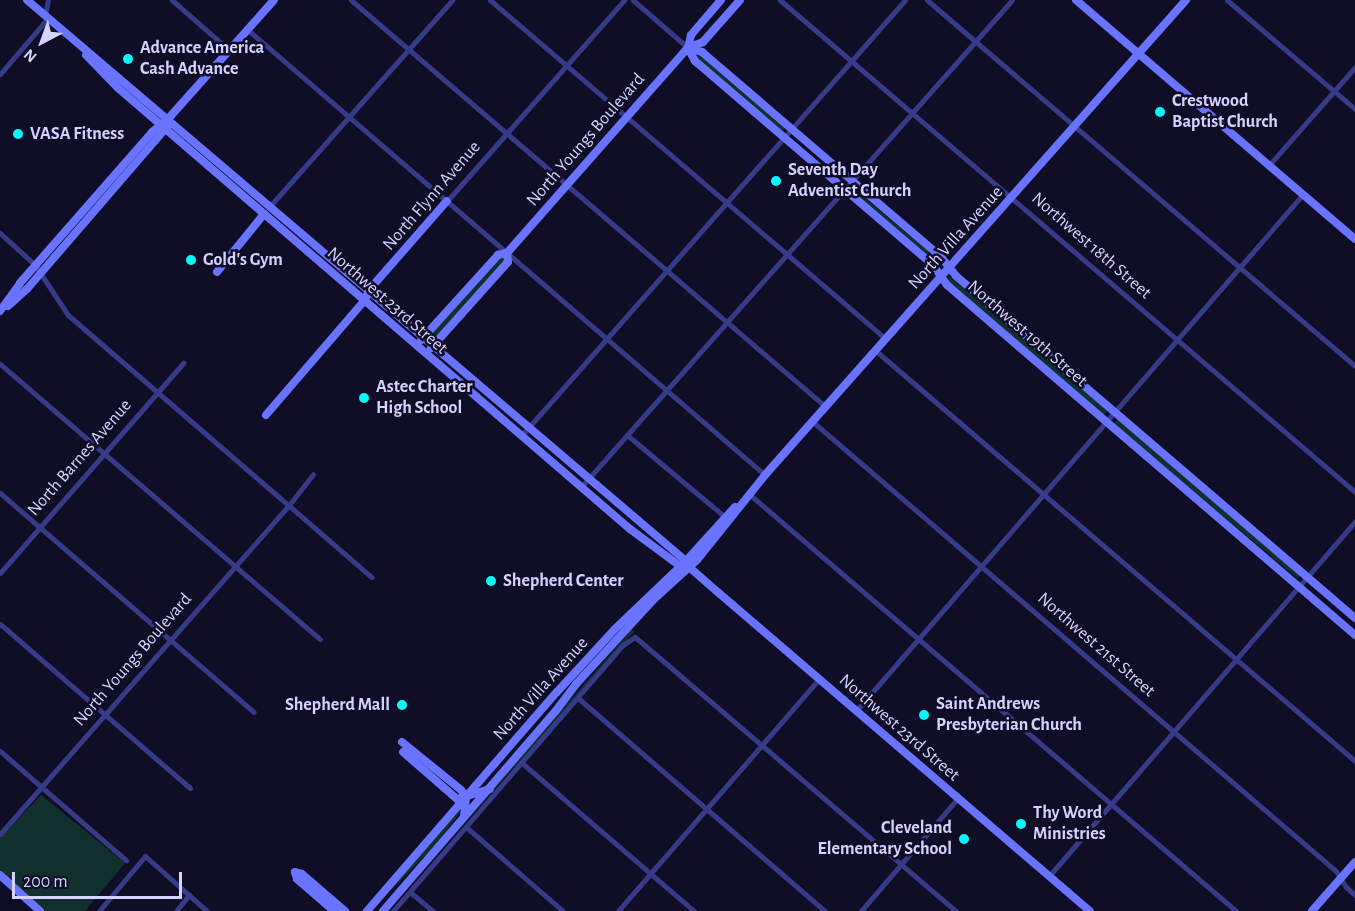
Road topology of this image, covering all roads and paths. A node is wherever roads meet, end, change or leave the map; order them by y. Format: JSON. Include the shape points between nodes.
{"nodes":[{"id":1,"x":27,"y":0,"type":"edge"},
{"id":2,"x":48,"y":0,"type":"edge"},
{"id":3,"x":171,"y":0,"type":"edge"},
{"id":4,"x":274,"y":0,"type":"edge"},
{"id":5,"x":351,"y":0,"type":"edge"},
{"id":6,"x":452,"y":0,"type":"edge"},
{"id":7,"x":490,"y":0,"type":"edge"},
{"id":8,"x":624,"y":0,"type":"edge"},
{"id":9,"x":633,"y":0,"type":"edge"},
{"id":10,"x":722,"y":0,"type":"edge"},
{"id":11,"x":740,"y":0,"type":"edge"},
{"id":12,"x":780,"y":0,"type":"edge"},
{"id":13,"x":905,"y":0,"type":"edge"},
{"id":14,"x":927,"y":0,"type":"edge"},
{"id":15,"x":1012,"y":0,"type":"edge"},
{"id":16,"x":1076,"y":0,"type":"edge"},
{"id":17,"x":1186,"y":0,"type":"edge"},
{"id":18,"x":1227,"y":0,"type":"edge"},
{"id":19,"x":47,"y":17,"type":"junction"},
{"id":20,"x":248,"y":30,"type":"junction"},
{"id":21,"x":975,"y":42,"type":"junction"},
{"id":22,"x":76,"y":43,"type":"junction"},
{"id":23,"x":688,"y":48,"type":"junction"},
{"id":24,"x":408,"y":49,"type":"junction"},
{"id":25,"x":230,"y":50,"type":"junction"},
{"id":26,"x":1139,"y":54,"type":"junction"},
{"id":27,"x":851,"y":61,"type":"junction"},
{"id":28,"x":566,"y":66,"type":"junction"},
{"id":29,"x":1355,"y":67,"type":"edge"},
{"id":30,"x":0,"y":74,"type":"edge"},
{"id":31,"x":117,"y":75,"type":"junction"},
{"id":32,"x":111,"y":82,"type":"junction"},
{"id":33,"x":1334,"y":91,"type":"junction"},
{"id":34,"x":1355,"y":109,"type":"edge"},
{"id":35,"x":912,"y":114,"type":"junction"},
{"id":36,"x":348,"y":117,"type":"junction"},
{"id":37,"x":627,"y":117,"type":"junction"},
{"id":38,"x":168,"y":120,"type":"junction"},
{"id":39,"x":1075,"y":126,"type":"junction"},
{"id":40,"x":163,"y":127,"type":"junction"},
{"id":41,"x":791,"y":129,"type":"junction"},
{"id":42,"x":507,"y":134,"type":"junction"},
{"id":43,"x":784,"y":138,"type":"junction"},
{"id":44,"x":1269,"y":165,"type":"junction"},
{"id":45,"x":852,"y":182,"type":"junction"},
{"id":46,"x":567,"y":185,"type":"junction"},
{"id":47,"x":844,"y":190,"type":"junction"},
{"id":48,"x":256,"y":194,"type":"junction"},
{"id":49,"x":1303,"y":194,"type":"junction"},
{"id":50,"x":1011,"y":198,"type":"junction"},
{"id":51,"x":447,"y":201,"type":"junction"},
{"id":52,"x":726,"y":203,"type":"junction"},
{"id":53,"x":270,"y":206,"type":"junction"},
{"id":54,"x":82,"y":212,"type":"junction"},
{"id":55,"x":264,"y":214,"type":"junction"},
{"id":56,"x":279,"y":214,"type":"junction"},
{"id":57,"x":89,"y":219,"type":"junction"},
{"id":58,"x":0,"y":233,"type":"edge"},
{"id":59,"x":62,"y":236,"type":"junction"},
{"id":60,"x":1355,"y":239,"type":"edge"},
{"id":61,"x":312,"y":241,"type":"junction"},
{"id":62,"x":69,"y":242,"type":"junction"},
{"id":63,"x":305,"y":249,"type":"junction"},
{"id":64,"x":507,"y":253,"type":"junction"},
{"id":65,"x":787,"y":255,"type":"junction"},
{"id":66,"x":336,"y":262,"type":"junction"},
{"id":67,"x":35,"y":265,"type":"junction"},
{"id":68,"x":1240,"y":267,"type":"junction"},
{"id":69,"x":949,"y":268,"type":"junction"},
{"id":70,"x":330,"y":270,"type":"junction"},
{"id":71,"x":666,"y":271,"type":"junction"},
{"id":72,"x":217,"y":272,"type":"dead end"},
{"id":73,"x":40,"y":274,"type":"junction"},
{"id":74,"x":941,"y":277,"type":"junction"},
{"id":75,"x":369,"y":290,"type":"junction"},
{"id":76,"x":365,"y":300,"type":"junction"},
{"id":77,"x":0,"y":312,"type":"edge"},
{"id":78,"x":727,"y":322,"type":"junction"},
{"id":79,"x":423,"y":338,"type":"junction"},
{"id":80,"x":606,"y":338,"type":"junction"},
{"id":81,"x":886,"y":339,"type":"junction"},
{"id":82,"x":1177,"y":339,"type":"junction"},
{"id":83,"x":416,"y":345,"type":"junction"},
{"id":84,"x":433,"y":346,"type":"junction"},
{"id":85,"x":876,"y":351,"type":"junction"},
{"id":86,"x":426,"y":354,"type":"junction"},
{"id":87,"x":183,"y":363,"type":"dead end"},
{"id":88,"x":0,"y":364,"type":"edge"},
{"id":89,"x":1355,"y":366,"type":"edge"},
{"id":90,"x":473,"y":380,"type":"junction"},
{"id":91,"x":466,"y":388,"type":"junction"},
{"id":92,"x":667,"y":390,"type":"junction"},
{"id":93,"x":158,"y":393,"type":"junction"},
{"id":94,"x":826,"y":407,"type":"junction"},
{"id":95,"x":1114,"y":412,"type":"junction"},
{"id":96,"x":266,"y":415,"type":"dead end"},
{"id":97,"x":813,"y":422,"type":"junction"},
{"id":98,"x":1106,"y":422,"type":"junction"},
{"id":99,"x":528,"y":428,"type":"junction"},
{"id":100,"x":627,"y":435,"type":"junction"},
{"id":101,"x":521,"y":436,"type":"junction"},
{"id":102,"x":552,"y":449,"type":"junction"},
{"id":103,"x":104,"y":454,"type":"junction"},
{"id":104,"x":563,"y":471,"type":"junction"},
{"id":105,"x":578,"y":471,"type":"junction"},
{"id":106,"x":313,"y":474,"type":"dead end"},
{"id":107,"x":765,"y":475,"type":"junction"},
{"id":108,"x":588,"y":479,"type":"junction"},
{"id":109,"x":581,"y":487,"type":"junction"},
{"id":110,"x":1355,"y":492,"type":"edge"},
{"id":111,"x":0,"y":493,"type":"edge"},
{"id":112,"x":1043,"y":494,"type":"junction"},
{"id":113,"x":748,"y":495,"type":"junction"},
{"id":114,"x":613,"y":500,"type":"junction"},
{"id":115,"x":289,"y":505,"type":"junction"},
{"id":116,"x":606,"y":509,"type":"junction"},
{"id":117,"x":725,"y":517,"type":"junction"},
{"id":118,"x":637,"y":519,"type":"junction"},
{"id":119,"x":1355,"y":522,"type":"edge"},
{"id":120,"x":40,"y":528,"type":"junction"},
{"id":121,"x":630,"y":529,"type":"junction"},
{"id":122,"x":658,"y":537,"type":"junction"},
{"id":123,"x":651,"y":545,"type":"junction"},
{"id":124,"x":685,"y":565,"type":"junction"},
{"id":125,"x":981,"y":566,"type":"junction"},
{"id":126,"x":235,"y":567,"type":"junction"},
{"id":127,"x":0,"y":573,"type":"edge"},
{"id":128,"x":372,"y":577,"type":"dead end"},
{"id":129,"x":1307,"y":577,"type":"junction"},
{"id":130,"x":1299,"y":587,"type":"junction"},
{"id":131,"x":1355,"y":618,"type":"edge"},
{"id":132,"x":0,"y":624,"type":"edge"},
{"id":133,"x":1355,"y":635,"type":"edge"},
{"id":134,"x":320,"y":639,"type":"dead end"},
{"id":135,"x":919,"y":639,"type":"junction"},
{"id":136,"x":171,"y":640,"type":"junction"},
{"id":137,"x":1236,"y":659,"type":"junction"},
{"id":138,"x":819,"y":679,"type":"junction"},
{"id":139,"x":577,"y":683,"type":"junction"},
{"id":140,"x":555,"y":695,"type":"junction"},
{"id":141,"x":578,"y":698,"type":"junction"},
{"id":142,"x":856,"y":711,"type":"junction"},
{"id":143,"x":254,"y":712,"type":"dead end"},
{"id":144,"x":555,"y":712,"type":"junction"},
{"id":145,"x":105,"y":715,"type":"junction"},
{"id":146,"x":1174,"y":732,"type":"junction"},
{"id":147,"x":402,"y":742,"type":"dead end"},
{"id":148,"x":762,"y":744,"type":"junction"},
{"id":149,"x":0,"y":752,"type":"edge"},
{"id":150,"x":403,"y":752,"type":"dead end"},
{"id":151,"x":1355,"y":761,"type":"edge"},
{"id":152,"x":522,"y":763,"type":"junction"},
{"id":153,"x":42,"y":788,"type":"junction"},
{"id":154,"x":190,"y":788,"type":"dead end"},
{"id":155,"x":489,"y":789,"type":"junction"},
{"id":156,"x":466,"y":797,"type":"junction"},
{"id":157,"x":958,"y":798,"type":"junction"},
{"id":158,"x":1110,"y":804,"type":"junction"},
{"id":159,"x":707,"y":809,"type":"junction"},
{"id":160,"x":464,"y":817,"type":"junction"},
{"id":161,"x":466,"y":827,"type":"junction"},
{"id":162,"x":0,"y":834,"type":"edge"},
{"id":163,"x":126,"y":860,"type":"dead end"},
{"id":164,"x":1355,"y":862,"type":"edge"},
{"id":165,"x":902,"y":864,"type":"junction"},
{"id":166,"x":651,"y":873,"type":"junction"},
{"id":167,"x":0,"y":875,"type":"edge"},
{"id":168,"x":1049,"y":876,"type":"junction"},
{"id":169,"x":1341,"y":879,"type":"junction"},
{"id":170,"x":410,"y":891,"type":"junction"},
{"id":171,"x":189,"y":895,"type":"junction"},
{"id":172,"x":1355,"y":895,"type":"edge"},
{"id":173,"x":1088,"y":910,"type":"edge"},
{"id":174,"x":40,"y":911,"type":"edge"},
{"id":175,"x":99,"y":911,"type":"edge"},
{"id":176,"x":176,"y":911,"type":"edge"},
{"id":177,"x":207,"y":911,"type":"edge"},
{"id":178,"x":334,"y":911,"type":"edge"},
{"id":179,"x":345,"y":911,"type":"edge"},
{"id":180,"x":367,"y":911,"type":"edge"},
{"id":181,"x":383,"y":911,"type":"edge"},
{"id":182,"x":393,"y":911,"type":"edge"},
{"id":183,"x":433,"y":911,"type":"edge"},
{"id":184,"x":563,"y":911,"type":"edge"},
{"id":185,"x":618,"y":911,"type":"edge"},
{"id":186,"x":694,"y":911,"type":"edge"},
{"id":187,"x":825,"y":911,"type":"edge"},
{"id":188,"x":861,"y":911,"type":"edge"},
{"id":189,"x":956,"y":911,"type":"edge"},
{"id":190,"x":1236,"y":911,"type":"edge"},
{"id":191,"x":1312,"y":911,"type":"edge"}],
"edges":[{"from":1,"to":19,"type":"main road","name":"Northwest 23rd Street"},
{"from":2,"to":19,"type":"street"},
{"from":3,"to":25,"type":"street"},
{"from":4,"to":20,"type":"main road"},
{"from":5,"to":24,"type":"street"},
{"from":6,"to":24,"type":"street"},
{"from":7,"to":28,"type":"street"},
{"from":8,"to":28,"type":"street","name":"North Flynn Avenue"},
{"from":9,"to":23,"type":"street","name":"Northwest 19th Street"},
{"from":10,"to":23,"type":"main road","name":"North Youngs Boulevard","via":[[691,35]]},
{"from":11,"to":23,"type":"main road","name":"North Youngs Boulevard","via":[[703,42]]},
{"from":12,"to":27,"type":"street","name":"Northwest 18th Street"},
{"from":13,"to":27,"type":"street"},
{"from":14,"to":21,"type":"street"},
{"from":15,"to":21,"type":"street"},
{"from":16,"to":26,"type":"main road"},
{"from":17,"to":26,"type":"main road","name":"North Villa Avenue"},
{"from":18,"to":33,"type":"street"},
{"from":19,"to":22,"type":"main road","name":"Northwest 23rd Street"},
{"from":19,"to":30,"type":"street"},
{"from":20,"to":25,"type":"main road"},
{"from":20,"to":36,"type":"street"},
{"from":21,"to":35,"type":"street"},
{"from":21,"to":39,"type":"street"},
{"from":22,"to":31,"type":"main road","name":"Northwest 23rd Street"},
{"from":22,"to":32,"type":"main road","name":"Northwest 23rd Street"},
{"from":23,"to":37,"type":"main road","name":"North Youngs Boulevard"},
{"from":23,"to":41,"type":"main road","name":"Northwest 19th Street","via":[[702,52]]},
{"from":23,"to":43,"type":"main road","name":"Northwest 19th Street","via":[[695,61]]},
{"from":24,"to":36,"type":"street"},
{"from":24,"to":42,"type":"street"},
{"from":25,"to":38,"type":"main road"},
{"from":26,"to":39,"type":"main road","name":"North Villa Avenue"},
{"from":26,"to":44,"type":"main road"},
{"from":27,"to":35,"type":"street","name":"Northwest 18th Street"},
{"from":27,"to":41,"type":"street"},
{"from":28,"to":37,"type":"street"},
{"from":28,"to":42,"type":"street","name":"North Flynn Avenue"},
{"from":29,"to":33,"type":"street"},
{"from":31,"to":32,"type":"main road"},
{"from":31,"to":38,"type":"main road","name":"Northwest 23rd Street"},
{"from":32,"to":40,"type":"main road","name":"Northwest 23rd Street"},
{"from":33,"to":34,"type":"street"},
{"from":33,"to":44,"type":"street"},
{"from":35,"to":45,"type":"street"},
{"from":35,"to":50,"type":"street","name":"Northwest 18th Street"},
{"from":36,"to":51,"type":"street"},
{"from":36,"to":53,"type":"street"},
{"from":37,"to":46,"type":"main road","name":"North Youngs Boulevard"},
{"from":37,"to":52,"type":"street"},
{"from":38,"to":40,"type":"main road"},
{"from":38,"to":48,"type":"main road","name":"Northwest 23rd Street"},
{"from":39,"to":50,"type":"main road","name":"North Villa Avenue"},
{"from":39,"to":68,"type":"street"},
{"from":40,"to":54,"type":"main road"},
{"from":40,"to":55,"type":"main road","name":"Northwest 23rd Street"},
{"from":40,"to":57,"type":"main road"},
{"from":41,"to":43,"type":"street"},
{"from":41,"to":45,"type":"main road","name":"Northwest 19th Street"},
{"from":42,"to":46,"type":"street"},
{"from":42,"to":51,"type":"street","name":"North Flynn Avenue"},
{"from":43,"to":47,"type":"main road","name":"Northwest 19th Street"},
{"from":43,"to":52,"type":"street"},
{"from":44,"to":49,"type":"main road"},
{"from":45,"to":47,"type":"street"},
{"from":45,"to":69,"type":"main road","name":"Northwest 19th Street","via":[[940,256]]},
{"from":46,"to":64,"type":"main road","name":"North Youngs Boulevard"},
{"from":46,"to":71,"type":"street"},
{"from":47,"to":65,"type":"street"},
{"from":47,"to":74,"type":"main road","name":"Northwest 19th Street","via":[[933,265]]},
{"from":48,"to":53,"type":"main road","name":"Northwest 23rd Street"},
{"from":48,"to":55,"type":"main road"},
{"from":49,"to":60,"type":"main road"},
{"from":49,"to":68,"type":"street"},
{"from":50,"to":69,"type":"main road","name":"North Villa Avenue"},
{"from":50,"to":82,"type":"street","name":"Northwest 18th Street"},
{"from":51,"to":64,"type":"street"},
{"from":51,"to":75,"type":"main road","name":"North Flynn Avenue"},
{"from":52,"to":65,"type":"street"},
{"from":52,"to":71,"type":"street"},
{"from":53,"to":56,"type":"main road","name":"Northwest 23rd Street"},
{"from":54,"to":57,"type":"main road"},
{"from":54,"to":59,"type":"main road"},
{"from":55,"to":56,"type":"main road"},
{"from":55,"to":63,"type":"main road","name":"Northwest 23rd Street"},
{"from":55,"to":72,"type":"main road"},
{"from":56,"to":61,"type":"main road","name":"Northwest 23rd Street"},
{"from":57,"to":62,"type":"main road"},
{"from":58,"to":67,"type":"street"},
{"from":59,"to":62,"type":"main road"},
{"from":59,"to":67,"type":"main road"},
{"from":61,"to":63,"type":"main road"},
{"from":61,"to":66,"type":"main road","name":"Northwest 23rd Street"},
{"from":62,"to":73,"type":"main road"},
{"from":63,"to":70,"type":"main road","name":"Northwest 23rd Street"},
{"from":64,"to":79,"type":"main road","name":"North Youngs Boulevard","via":[[498,255]]},
{"from":64,"to":80,"type":"street"},
{"from":64,"to":84,"type":"main road","name":"North Youngs Boulevard","via":[[507,262]]},
{"from":65,"to":78,"type":"street"},
{"from":65,"to":81,"type":"street"},
{"from":66,"to":70,"type":"main road"},
{"from":66,"to":75,"type":"main road","name":"Northwest 23rd Street"},
{"from":67,"to":73,"type":"street"},
{"from":67,"to":77,"type":"main road"},
{"from":68,"to":82,"type":"street"},
{"from":68,"to":89,"type":"street"},
{"from":69,"to":74,"type":"main road","name":"North Villa Avenue"},
{"from":69,"to":95,"type":"main road","name":"Northwest 19th Street"},
{"from":70,"to":76,"type":"main road","name":"Northwest 23rd Street"},
{"from":71,"to":78,"type":"street"},
{"from":71,"to":80,"type":"street"},
{"from":73,"to":77,"type":"main road"},
{"from":73,"to":93,"type":"street","via":[[68,315]]},
{"from":74,"to":81,"type":"main road","name":"North Villa Avenue"},
{"from":74,"to":98,"type":"main road","name":"Northwest 19th Street"},
{"from":75,"to":76,"type":"main road","name":"North Flynn Avenue"},
{"from":75,"to":79,"type":"main road","name":"Northwest 23rd Street"},
{"from":76,"to":83,"type":"main road","name":"Northwest 23rd Street"},
{"from":76,"to":96,"type":"main road","name":"North Flynn Avenue"},
{"from":78,"to":92,"type":"street"},
{"from":78,"to":94,"type":"street"},
{"from":79,"to":83,"type":"main road","name":"North Youngs Boulevard"},
{"from":79,"to":84,"type":"main road","name":"Northwest 23rd Street"},
{"from":80,"to":92,"type":"street"},
{"from":80,"to":99,"type":"street"},
{"from":81,"to":85,"type":"main road","name":"North Villa Avenue"},
{"from":82,"to":95,"type":"street"},
{"from":82,"to":110,"type":"street","name":"Northwest 18th Street"},
{"from":83,"to":86,"type":"main road","name":"Northwest 23rd Street"},
{"from":84,"to":86,"type":"main road","name":"North Youngs Boulevard"},
{"from":84,"to":90,"type":"main road","name":"Northwest 23rd Street"},
{"from":85,"to":94,"type":"main road","name":"North Villa Avenue"},
{"from":85,"to":112,"type":"street"},
{"from":86,"to":91,"type":"main road","name":"Northwest 23rd Street"},
{"from":87,"to":93,"type":"street","name":"North Barnes Avenue"},
{"from":88,"to":103,"type":"street"},
{"from":90,"to":91,"type":"main road"},
{"from":90,"to":99,"type":"main road","name":"Northwest 23rd Street"},
{"from":91,"to":101,"type":"main road","name":"Northwest 23rd Street"},
{"from":92,"to":100,"type":"street"},
{"from":92,"to":107,"type":"street"},
{"from":93,"to":103,"type":"street","name":"North Barnes Avenue"},
{"from":93,"to":115,"type":"street"},
{"from":94,"to":97,"type":"main road","name":"North Villa Avenue"},
{"from":95,"to":98,"type":"street"},
{"from":95,"to":129,"type":"main road","name":"Northwest 19th Street"},
{"from":97,"to":107,"type":"main road","name":"North Villa Avenue"},
{"from":97,"to":125,"type":"street","name":"Northwest 21st Street"},
{"from":98,"to":112,"type":"street"},
{"from":98,"to":130,"type":"main road","name":"Northwest 19th Street"},
{"from":99,"to":101,"type":"street"},
{"from":99,"to":102,"type":"main road","name":"Northwest 23rd Street"},
{"from":100,"to":108,"type":"street"},
{"from":100,"to":117,"type":"street"},
{"from":101,"to":104,"type":"main road","name":"Northwest 23rd Street"},
{"from":102,"to":104,"type":"main road"},
{"from":102,"to":105,"type":"main road","name":"Northwest 23rd Street"},
{"from":103,"to":120,"type":"street","name":"North Barnes Avenue"},
{"from":103,"to":126,"type":"street"},
{"from":104,"to":105,"type":"main road"},
{"from":104,"to":109,"type":"main road","name":"Northwest 23rd Street"},
{"from":105,"to":108,"type":"main road","name":"Northwest 23rd Street"},
{"from":106,"to":115,"type":"street","name":"North Youngs Boulevard"},
{"from":107,"to":113,"type":"main road","name":"North Villa Avenue"},
{"from":108,"to":109,"type":"street"},
{"from":108,"to":114,"type":"main road","name":"Northwest 23rd Street"},
{"from":109,"to":116,"type":"main road","name":"Northwest 23rd Street"},
{"from":111,"to":120,"type":"street"},
{"from":112,"to":125,"type":"street"},
{"from":112,"to":137,"type":"street"},
{"from":113,"to":117,"type":"main road","name":"North Villa Avenue"},
{"from":113,"to":124,"type":"main road","name":"North Villa Avenue"},
{"from":113,"to":135,"type":"street"},
{"from":114,"to":116,"type":"main road"},
{"from":114,"to":118,"type":"main road","name":"Northwest 23rd Street"},
{"from":115,"to":126,"type":"street","name":"North Youngs Boulevard"},
{"from":115,"to":128,"type":"street"},
{"from":116,"to":121,"type":"main road","name":"Northwest 23rd Street"},
{"from":117,"to":124,"type":"main road","name":"North Villa Avenue"},
{"from":118,"to":121,"type":"main road"},
{"from":118,"to":122,"type":"main road","name":"Northwest 23rd Street"},
{"from":119,"to":129,"type":"street"},
{"from":120,"to":127,"type":"street","name":"North Barnes Avenue"},
{"from":120,"to":136,"type":"street"},
{"from":121,"to":123,"type":"main road","name":"Northwest 23rd Street"},
{"from":122,"to":123,"type":"main road"},
{"from":122,"to":124,"type":"main road","name":"Northwest 23rd Street"},
{"from":123,"to":124,"type":"main road","name":"Northwest 23rd Street"},
{"from":124,"to":138,"type":"main road","name":"Northwest 23rd Street"},
{"from":124,"to":139,"type":"main road","name":"North Villa Avenue"},
{"from":124,"to":140,"type":"main road","name":"North Villa Avenue","via":[[614,630]]},
{"from":125,"to":135,"type":"street"},
{"from":125,"to":146,"type":"street","name":"Northwest 21st Street"},
{"from":126,"to":134,"type":"street"},
{"from":126,"to":136,"type":"street","name":"North Youngs Boulevard"},
{"from":129,"to":130,"type":"street"},
{"from":129,"to":131,"type":"main road","name":"Northwest 19th Street"},
{"from":130,"to":133,"type":"main road","name":"Northwest 19th Street"},
{"from":130,"to":137,"type":"street"},
{"from":132,"to":145,"type":"street"},
{"from":135,"to":142,"type":"street"},
{"from":135,"to":158,"type":"street"},
{"from":136,"to":143,"type":"street"},
{"from":136,"to":145,"type":"street","name":"North Youngs Boulevard"},
{"from":137,"to":146,"type":"street"},
{"from":137,"to":151,"type":"street"},
{"from":138,"to":142,"type":"main road","name":"Northwest 23rd Street"},
{"from":138,"to":148,"type":"street"},
{"from":139,"to":140,"type":"main road"},
{"from":139,"to":144,"type":"main road","name":"North Villa Avenue"},
{"from":140,"to":144,"type":"main road"},
{"from":140,"to":156,"type":"main road","name":"North Villa Avenue"},
{"from":141,"to":148,"type":"street","name":"North Villa Avenue","via":[[628,640],[639,638]]},
{"from":141,"to":152,"type":"street","name":"North Villa Avenue"},
{"from":141,"to":159,"type":"street"},
{"from":142,"to":157,"type":"main road","name":"Northwest 23rd Street"},
{"from":144,"to":155,"type":"main road","name":"North Villa Avenue"},
{"from":145,"to":153,"type":"street","name":"North Youngs Boulevard"},
{"from":145,"to":154,"type":"street"},
{"from":146,"to":158,"type":"street"},
{"from":146,"to":169,"type":"street","name":"Northwest 21st Street"},
{"from":147,"to":156,"type":"main road"},
{"from":148,"to":159,"type":"street"},
{"from":148,"to":165,"type":"street"},
{"from":149,"to":153,"type":"street"},
{"from":150,"to":156,"type":"main road","via":[[457,799]]},
{"from":152,"to":161,"type":"street","name":"North Villa Avenue"},
{"from":152,"to":166,"type":"street"},
{"from":153,"to":162,"type":"street","name":"North Youngs Boulevard"},
{"from":153,"to":163,"type":"street"},
{"from":155,"to":156,"type":"main road"},
{"from":155,"to":160,"type":"main road","name":"North Villa Avenue"},
{"from":156,"to":160,"type":"main road"},
{"from":156,"to":180,"type":"main road","name":"North Villa Avenue"},
{"from":157,"to":165,"type":"street"},
{"from":157,"to":168,"type":"main road","name":"Northwest 23rd Street"},
{"from":158,"to":168,"type":"street"},
{"from":158,"to":190,"type":"street"},
{"from":159,"to":166,"type":"street"},
{"from":159,"to":187,"type":"street"},
{"from":160,"to":181,"type":"main road","name":"North Villa Avenue"},
{"from":161,"to":170,"type":"street","name":"North Villa Avenue"},
{"from":161,"to":184,"type":"street"},
{"from":164,"to":169,"type":"main road"},
{"from":165,"to":188,"type":"street"},
{"from":165,"to":189,"type":"street"},
{"from":166,"to":185,"type":"street"},
{"from":166,"to":186,"type":"street"},
{"from":167,"to":174,"type":"main road"},
{"from":168,"to":173,"type":"main road","name":"Northwest 23rd Street"},
{"from":169,"to":172,"type":"street","name":"Northwest 21st Street"},
{"from":169,"to":191,"type":"main road"},
{"from":170,"to":182,"type":"street","name":"North Villa Avenue"},
{"from":170,"to":183,"type":"street"},
{"from":171,"to":175,"type":"street","via":[[145,856]]},
{"from":171,"to":176,"type":"street"},
{"from":171,"to":177,"type":"street"},
{"from":178,"to":179,"type":"main road","via":[[297,879],[295,872]]}]}
